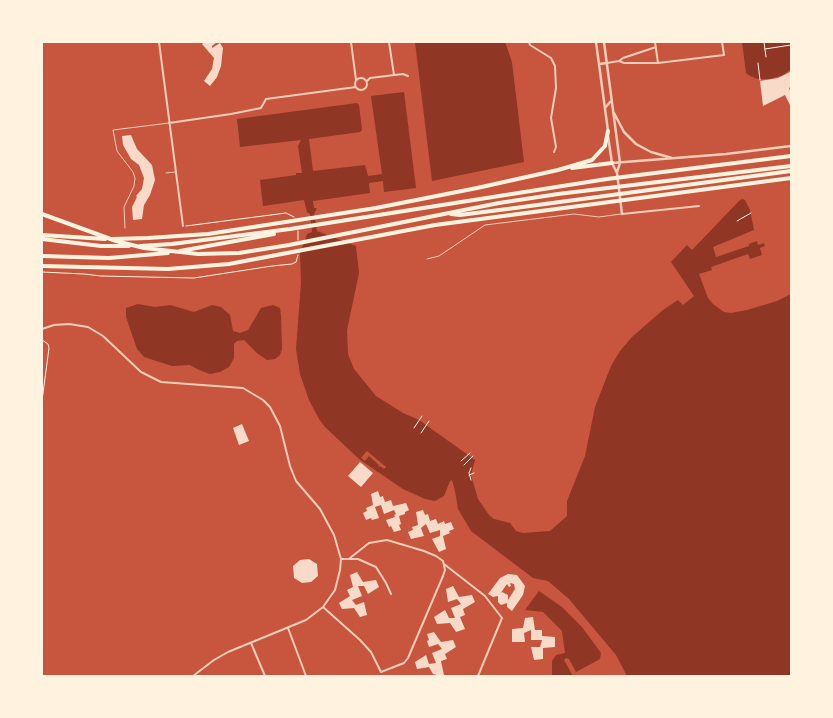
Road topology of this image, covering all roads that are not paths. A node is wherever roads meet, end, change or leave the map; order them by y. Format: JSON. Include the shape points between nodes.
{"nodes":[{"id":1,"x":159,"y":42,"type":"edge"},
{"id":2,"x":351,"y":42,"type":"edge"},
{"id":3,"x":389,"y":42,"type":"edge"},
{"id":4,"x":529,"y":42,"type":"edge"},
{"id":5,"x":596,"y":42,"type":"edge"},
{"id":6,"x":604,"y":42,"type":"edge"},
{"id":7,"x":655,"y":42,"type":"edge"},
{"id":8,"x":722,"y":42,"type":"edge"},
{"id":9,"x":656,"y":47,"type":"junction"},
{"id":10,"x":629,"y":56,"type":"junction"},
{"id":11,"x":619,"y":61,"type":"junction"},
{"id":12,"x":607,"y":63,"type":"junction"},
{"id":13,"x":630,"y":63,"type":"junction"},
{"id":14,"x":658,"y":63,"type":"junction"},
{"id":15,"x":599,"y":64,"type":"junction"},
{"id":16,"x":394,"y":75,"type":"junction"},
{"id":17,"x":408,"y":76,"type":"dead end"},
{"id":18,"x":356,"y":80,"type":"junction"},
{"id":19,"x":366,"y":81,"type":"junction"},
{"id":20,"x":356,"y":87,"type":"junction"},
{"id":21,"x":612,"y":101,"type":"junction"},
{"id":22,"x":605,"y":108,"type":"junction"},
{"id":23,"x":613,"y":109,"type":"junction"},
{"id":24,"x":169,"y":123,"type":"junction"},
{"id":25,"x":608,"y":132,"type":"junction"},
{"id":26,"x":791,"y":146,"type":"edge"},
{"id":27,"x":554,"y":152,"type":"dead end"},
{"id":28,"x":791,"y":156,"type":"edge"},
{"id":29,"x":674,"y":159,"type":"junction"},
{"id":30,"x":612,"y":163,"type":"junction"},
{"id":31,"x":620,"y":163,"type":"junction"},
{"id":32,"x":791,"y":166,"type":"edge"},
{"id":33,"x":558,"y":170,"type":"junction"},
{"id":34,"x":791,"y":171,"type":"edge"},
{"id":35,"x":176,"y":172,"type":"junction"},
{"id":36,"x":166,"y":173,"type":"dead end"},
{"id":37,"x":617,"y":173,"type":"junction"},
{"id":38,"x":791,"y":178,"type":"edge"},
{"id":39,"x":620,"y":194,"type":"junction"},
{"id":40,"x":699,"y":206,"type":"dead end"},
{"id":41,"x":42,"y":214,"type":"edge"},
{"id":42,"x":446,"y":214,"type":"junction"},
{"id":43,"x":622,"y":214,"type":"junction"},
{"id":44,"x":183,"y":226,"type":"dead end"},
{"id":45,"x":125,"y":228,"type":"dead end"},
{"id":46,"x":282,"y":231,"type":"junction"},
{"id":47,"x":42,"y":235,"type":"edge"},
{"id":48,"x":42,"y":239,"type":"edge"},
{"id":49,"x":42,"y":256,"type":"edge"},
{"id":50,"x":427,"y":259,"type":"dead end"},
{"id":51,"x":42,"y":266,"type":"edge"},
{"id":52,"x":42,"y":329,"type":"edge"},
{"id":53,"x":350,"y":558,"type":"junction"},
{"id":54,"x":341,"y":559,"type":"junction"},
{"id":55,"x":444,"y":564,"type":"junction"},
{"id":56,"x":391,"y":594,"type":"dead end"},
{"id":57,"x":323,"y":607,"type":"junction"},
{"id":58,"x":288,"y":628,"type":"junction"},
{"id":59,"x":251,"y":643,"type":"junction"},
{"id":60,"x":193,"y":676,"type":"edge"},
{"id":61,"x":265,"y":676,"type":"edge"},
{"id":62,"x":306,"y":676,"type":"edge"},
{"id":63,"x":478,"y":676,"type":"edge"}],
"edges":[{"from":1,"to":24,"type":"street"},
{"from":2,"to":18,"type":"street"},
{"from":3,"to":16,"type":"street"},
{"from":4,"to":27,"type":"street","via":[[551,58],[555,66],[556,88],[551,118],[556,147]]},
{"from":5,"to":15,"type":"street"},
{"from":6,"to":12,"type":"street"},
{"from":7,"to":9,"type":"street"},
{"from":8,"to":14,"type":"street","via":[[724,55]]},
{"from":9,"to":10,"type":"street"},
{"from":9,"to":14,"type":"street"},
{"from":10,"to":11,"type":"street"},
{"from":10,"to":13,"type":"street"},
{"from":11,"to":12,"type":"street"},
{"from":11,"to":13,"type":"street"},
{"from":12,"to":15,"type":"street"},
{"from":12,"to":21,"type":"street"},
{"from":13,"to":14,"type":"street"},
{"from":15,"to":22,"type":"street"},
{"from":16,"to":17,"type":"street"},
{"from":16,"to":19,"type":"street","via":[[370,78]]},
{"from":18,"to":19,"type":"street","via":[[363,78]]},
{"from":18,"to":20,"type":"street"},
{"from":19,"to":20,"type":"street","via":[[367,86],[364,90]]},
{"from":20,"to":24,"type":"street","via":[[266,99],[261,108]]},
{"from":21,"to":22,"type":"street"},
{"from":21,"to":23,"type":"street"},
{"from":22,"to":25,"type":"street"},
{"from":23,"to":29,"type":"street","via":[[621,128],[634,142],[651,152]]},
{"from":23,"to":31,"type":"street"},
{"from":24,"to":35,"type":"street"},
{"from":24,"to":45,"type":"lane","via":[[113,130],[116,151],[135,178],[124,207]]},
{"from":25,"to":30,"type":"street"},
{"from":25,"to":33,"type":"highway","via":[[605,146],[597,156]]},
{"from":26,"to":29,"type":"street"},
{"from":28,"to":46,"type":"highway","via":[[607,179]]},
{"from":29,"to":31,"type":"street"},
{"from":30,"to":31,"type":"street"},
{"from":30,"to":33,"type":"highway"},
{"from":30,"to":37,"type":"street"},
{"from":31,"to":37,"type":"street"},
{"from":32,"to":42,"type":"highway","via":[[608,187]]},
{"from":33,"to":47,"type":"highway","via":[[420,200],[208,234],[94,239]]},
{"from":34,"to":39,"type":"highway"},
{"from":35,"to":36,"type":"lane"},
{"from":35,"to":44,"type":"street"},
{"from":37,"to":39,"type":"street"},
{"from":38,"to":51,"type":"highway","via":[[435,225],[228,264],[140,269]]},
{"from":39,"to":42,"type":"highway","via":[[460,215]]},
{"from":39,"to":43,"type":"street"},
{"from":40,"to":43,"type":"street"},
{"from":41,"to":42,"type":"highway","via":[[116,241],[144,248],[198,254],[240,253]]},
{"from":43,"to":50,"type":"lane","via":[[599,217],[574,214],[484,225],[439,256]]},
{"from":46,"to":48,"type":"highway","via":[[134,246],[101,246]]},
{"from":46,"to":49,"type":"highway","via":[[267,236],[135,257]]},
{"from":52,"to":54,"type":"street","via":[[69,324],[88,327],[103,336],[141,372],[161,382],[242,388],[263,400],[270,407],[280,426],[296,481],[320,509],[330,526]]},
{"from":53,"to":54,"type":"street"},
{"from":53,"to":55,"type":"street","via":[[369,542],[387,540],[436,556]]},
{"from":53,"to":56,"type":"street","via":[[376,567]]},
{"from":54,"to":57,"type":"street","via":[[336,590]]},
{"from":55,"to":57,"type":"street","via":[[443,576],[408,658],[404,663],[381,672],[371,652]]},
{"from":55,"to":63,"type":"street","via":[[485,596],[502,618]]},
{"from":57,"to":58,"type":"street","via":[[306,620]]},
{"from":58,"to":59,"type":"street"},
{"from":58,"to":62,"type":"street"},
{"from":59,"to":60,"type":"street","via":[[214,660]]},
{"from":59,"to":61,"type":"street"}]}
